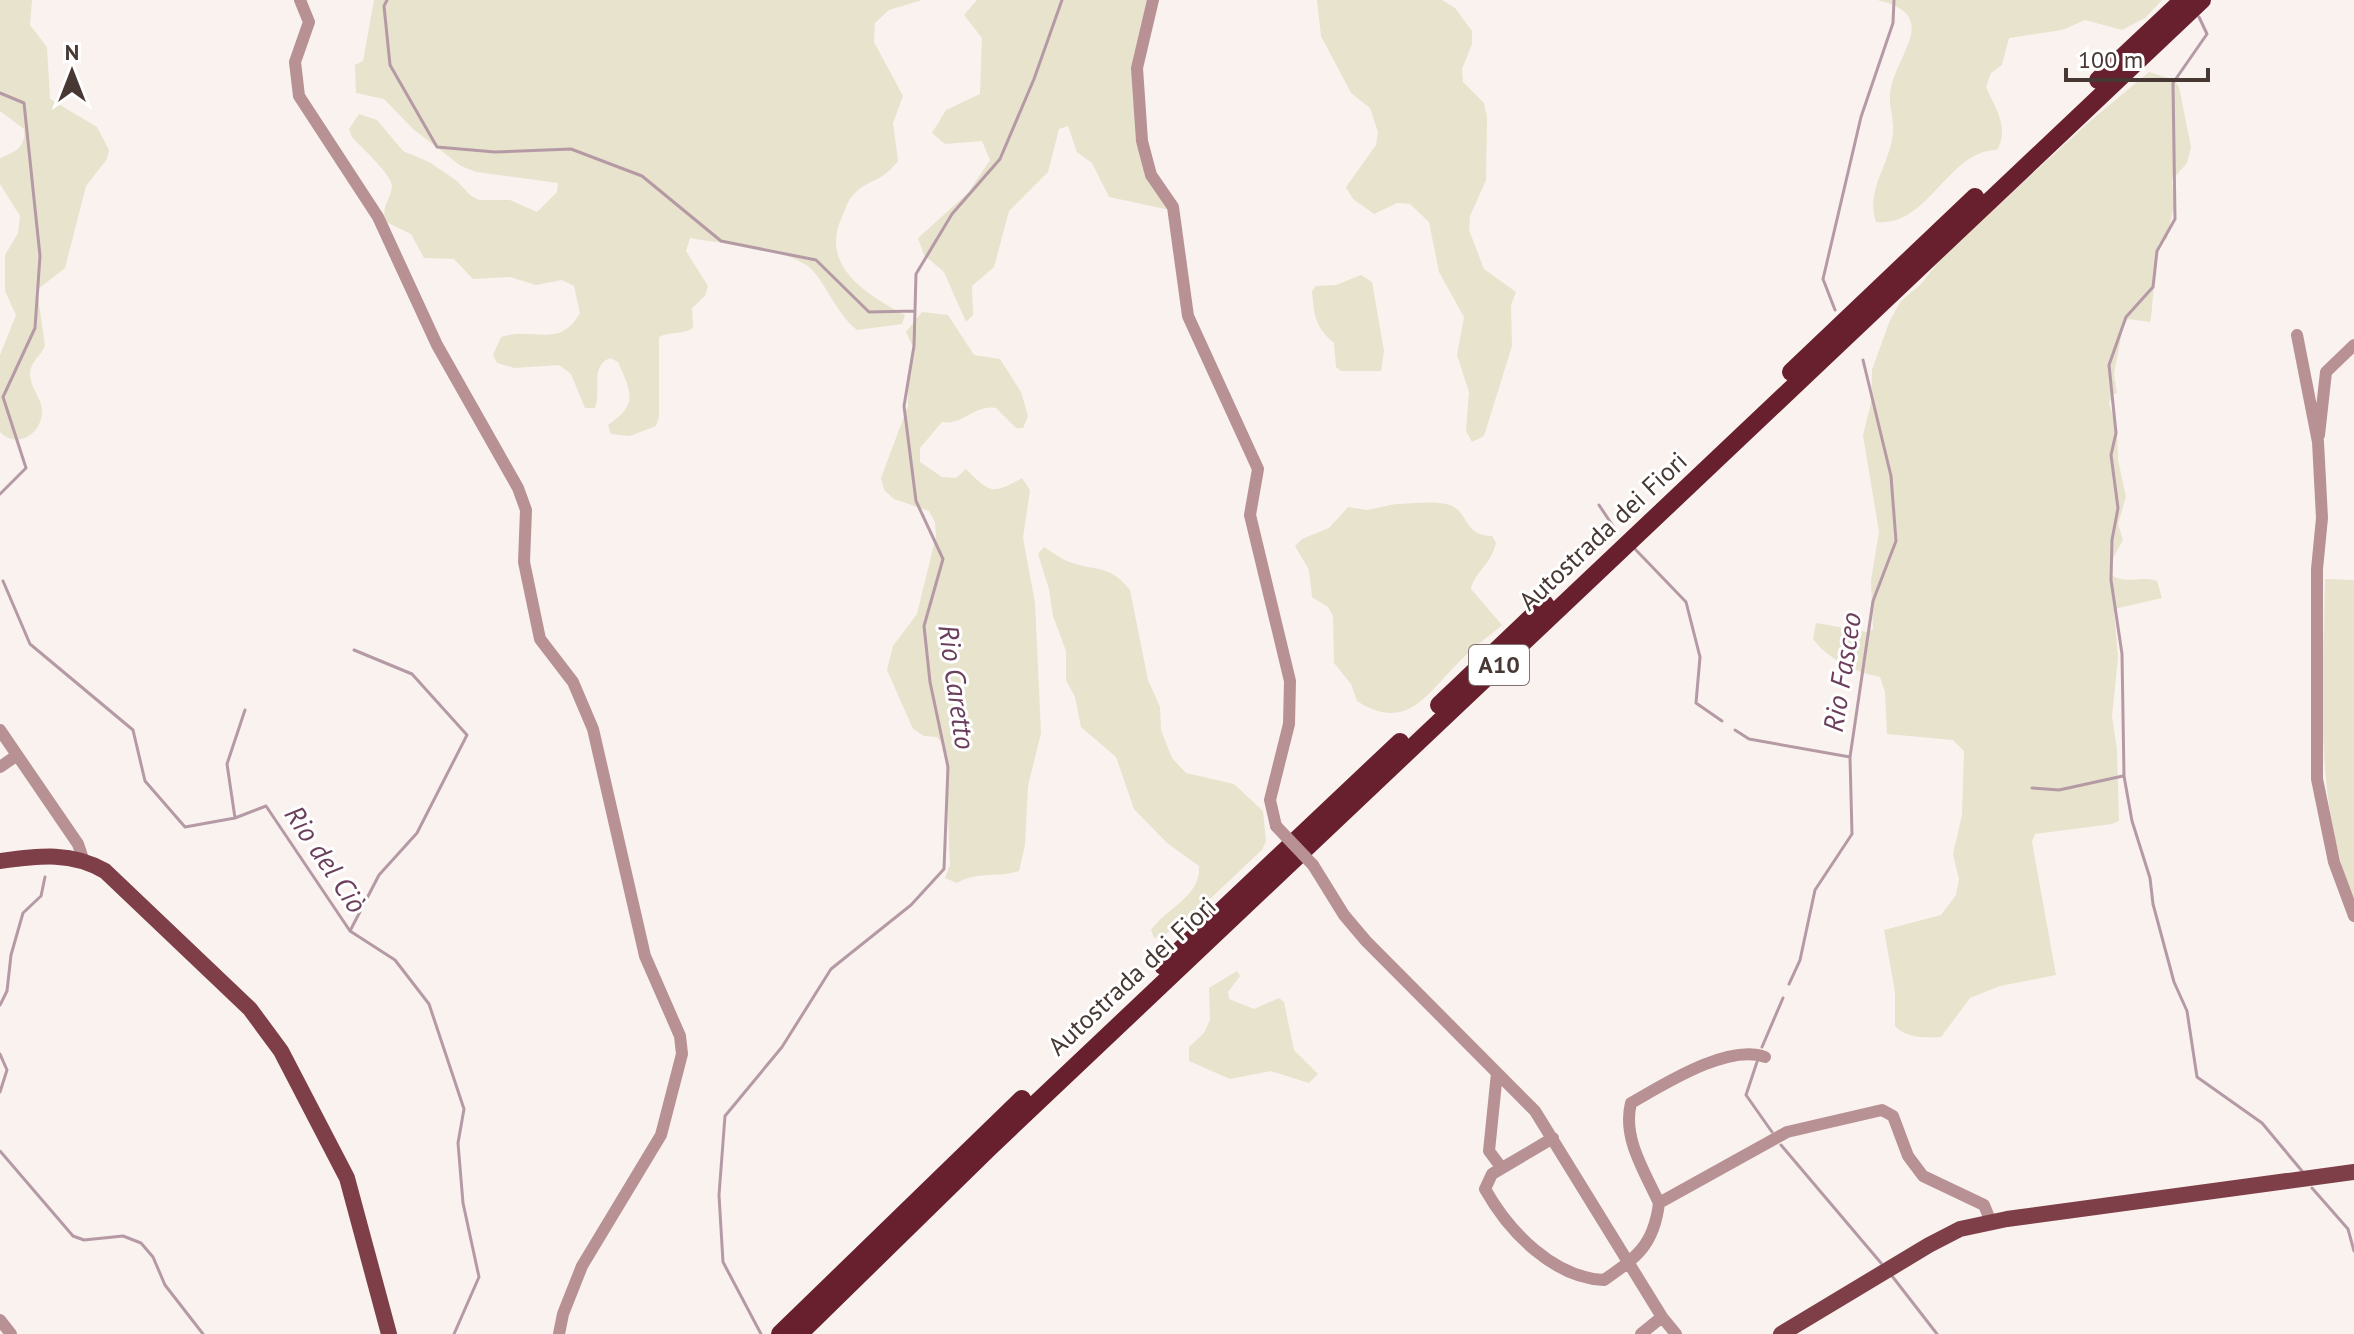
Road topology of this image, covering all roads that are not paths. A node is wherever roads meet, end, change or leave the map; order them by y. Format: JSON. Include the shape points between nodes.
{"nodes":[{"id":1,"x":300,"y":0,"type":"edge"},
{"id":2,"x":1153,"y":0,"type":"edge"},
{"id":3,"x":2183,"y":0,"type":"edge"},
{"id":4,"x":2202,"y":0,"type":"edge"},
{"id":5,"x":2297,"y":335,"type":"dead end"},
{"id":6,"x":2354,"y":345,"type":"edge"},
{"id":7,"x":2318,"y":442,"type":"junction"},
{"id":8,"x":0,"y":730,"type":"edge"},
{"id":9,"x":16,"y":756,"type":"junction"},
{"id":10,"x":0,"y":767,"type":"edge"},
{"id":11,"x":83,"y":859,"type":"junction"},
{"id":12,"x":0,"y":861,"type":"edge"},
{"id":13,"x":2354,"y":916,"type":"edge"},
{"id":14,"x":1765,"y":1057,"type":"dead end"},
{"id":15,"x":1497,"y":1073,"type":"junction"},
{"id":16,"x":1553,"y":1138,"type":"junction"},
{"id":17,"x":1501,"y":1167,"type":"junction"},
{"id":18,"x":2354,"y":1172,"type":"edge"},
{"id":19,"x":1659,"y":1203,"type":"junction"},
{"id":20,"x":1991,"y":1222,"type":"junction"},
{"id":21,"x":1628,"y":1261,"type":"junction"},
{"id":22,"x":1662,"y":1317,"type":"junction"},
{"id":23,"x":0,"y":1320,"type":"edge"},
{"id":24,"x":11,"y":1334,"type":"edge"},
{"id":25,"x":389,"y":1334,"type":"edge"},
{"id":26,"x":559,"y":1334,"type":"edge"},
{"id":27,"x":780,"y":1334,"type":"edge"},
{"id":28,"x":799,"y":1334,"type":"edge"},
{"id":29,"x":1641,"y":1334,"type":"edge"},
{"id":30,"x":1676,"y":1334,"type":"edge"},
{"id":31,"x":1781,"y":1334,"type":"edge"}],
"edges":[{"from":1,"to":26,"type":"street","via":[[309,22],[295,62],[299,96],[378,217],[437,345],[518,488],[526,510],[524,562],[540,639],[573,682],[593,729],[645,956],[680,1036],[682,1054],[661,1135],[582,1266]]},
{"from":2,"to":15,"type":"street","bridge":true,"via":[[1137,68],[1142,141],[1151,175],[1173,207],[1188,316],[1258,469],[1250,515],[1290,681],[1289,724],[1270,800],[1276,826],[1313,865],[1366,941]]},
{"from":3,"to":27,"type":"highway","name":"Autostrada dei Fiori","number":"A10"},
{"from":4,"to":28,"type":"highway","name":"Autostrada dei Fiori","number":"A10","via":[[1000,1137]]},
{"from":5,"to":7,"type":"street"},
{"from":6,"to":7,"type":"street","via":[[2326,372]]},
{"from":7,"to":13,"type":"street","via":[[2322,518],[2317,569],[2317,779],[2334,862]]},
{"from":8,"to":9,"type":"street"},
{"from":9,"to":10,"type":"street"},
{"from":9,"to":11,"type":"street"},
{"from":11,"to":12,"type":"main road","via":[[66,855]]},
{"from":11,"to":25,"type":"main road","via":[[105,871],[266,1027],[347,1178]]},
{"from":14,"to":19,"type":"street","via":[[1750,1053],[1704,1065],[1631,1103],[1635,1153]]},
{"from":15,"to":16,"type":"street"},
{"from":15,"to":17,"type":"street","via":[[1489,1151]]},
{"from":16,"to":17,"type":"street"},
{"from":16,"to":21,"type":"street"},
{"from":17,"to":21,"type":"street","via":[[1485,1189],[1495,1206],[1563,1272],[1604,1280]]},
{"from":18,"to":20,"type":"main road"},
{"from":19,"to":20,"type":"street","via":[[1787,1132],[1882,1110],[1893,1116],[1908,1156],[1923,1176],[1984,1205]]},
{"from":19,"to":21,"type":"street","via":[[1656,1229]]},
{"from":20,"to":31,"type":"main road","via":[[1960,1229],[1929,1245]]},
{"from":21,"to":22,"type":"street"},
{"from":22,"to":29,"type":"street"},
{"from":22,"to":30,"type":"street"},
{"from":23,"to":24,"type":"street"}]}
